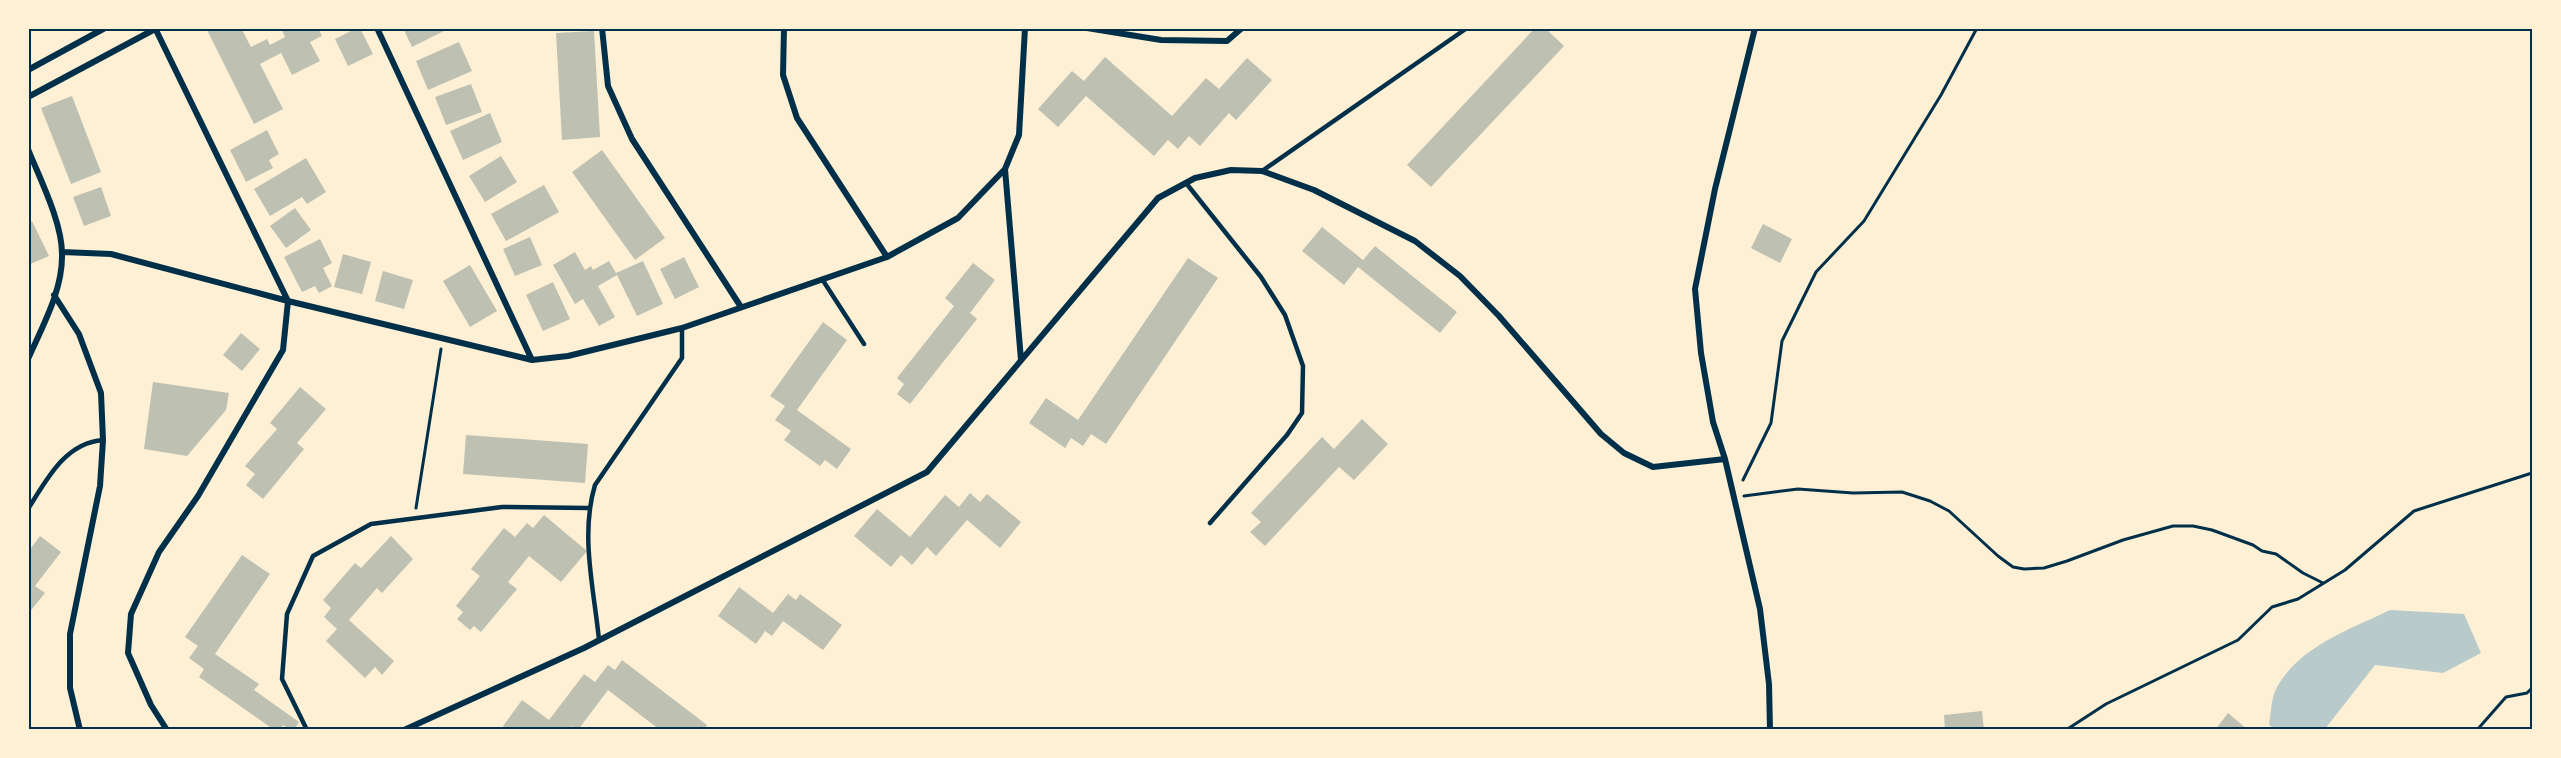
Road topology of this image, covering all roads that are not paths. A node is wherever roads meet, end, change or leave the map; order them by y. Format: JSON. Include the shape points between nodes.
{"nodes":[{"id":1,"x":105,"y":28,"type":"edge"},
{"id":2,"x":377,"y":28,"type":"edge"},
{"id":3,"x":602,"y":28,"type":"edge"},
{"id":4,"x":784,"y":28,"type":"edge"},
{"id":5,"x":1025,"y":28,"type":"edge"},
{"id":6,"x":1087,"y":28,"type":"edge"},
{"id":7,"x":1242,"y":28,"type":"edge"},
{"id":8,"x":1467,"y":28,"type":"edge"},
{"id":9,"x":1755,"y":28,"type":"edge"},
{"id":10,"x":156,"y":29,"type":"edge"},
{"id":11,"x":28,"y":70,"type":"edge"},
{"id":12,"x":28,"y":97,"type":"edge"},
{"id":13,"x":28,"y":149,"type":"edge"},
{"id":14,"x":1005,"y":169,"type":"junction"},
{"id":15,"x":1262,"y":171,"type":"junction"},
{"id":16,"x":1186,"y":183,"type":"junction"},
{"id":17,"x":62,"y":252,"type":"junction"},
{"id":18,"x":886,"y":257,"type":"junction"},
{"id":19,"x":822,"y":279,"type":"junction"},
{"id":20,"x":54,"y":295,"type":"junction"},
{"id":21,"x":288,"y":301,"type":"junction"},
{"id":22,"x":741,"y":307,"type":"junction"},
{"id":23,"x":682,"y":328,"type":"junction"},
{"id":24,"x":864,"y":344,"type":"dead end"},
{"id":25,"x":28,"y":359,"type":"edge"},
{"id":26,"x":532,"y":360,"type":"junction"},
{"id":27,"x":1021,"y":360,"type":"junction"},
{"id":28,"x":103,"y":440,"type":"junction"},
{"id":29,"x":1725,"y":459,"type":"junction"},
{"id":30,"x":588,"y":508,"type":"junction"},
{"id":31,"x":28,"y":509,"type":"edge"},
{"id":32,"x":1210,"y":524,"type":"dead end"},
{"id":33,"x":599,"y":640,"type":"junction"},
{"id":34,"x":80,"y":729,"type":"edge"},
{"id":35,"x":167,"y":729,"type":"edge"},
{"id":36,"x":307,"y":729,"type":"edge"},
{"id":37,"x":404,"y":729,"type":"edge"},
{"id":38,"x":1770,"y":729,"type":"edge"}],
"edges":[{"from":1,"to":11,"type":"street"},
{"from":2,"to":26,"type":"street"},
{"from":3,"to":22,"type":"street","via":[[608,86],[632,138]]},
{"from":4,"to":18,"type":"street","via":[[783,75],[797,118]]},
{"from":5,"to":14,"type":"street","via":[[1019,135]]},
{"from":6,"to":7,"type":"street","via":[[1161,40],[1227,41]]},
{"from":8,"to":15,"type":"lane"},
{"from":9,"to":29,"type":"street","via":[[1695,289],[1711,410]]},
{"from":10,"to":12,"type":"street"},
{"from":10,"to":21,"type":"street"},
{"from":13,"to":17,"type":"street","via":[[55,220]]},
{"from":14,"to":18,"type":"street","via":[[958,218]]},
{"from":14,"to":27,"type":"street"},
{"from":15,"to":16,"type":"street","via":[[1231,170]]},
{"from":15,"to":29,"type":"street","via":[[1314,190],[1415,242],[1460,276],[1601,434],[1624,453],[1653,467]]},
{"from":16,"to":27,"type":"street","via":[[1158,198]]},
{"from":16,"to":32,"type":"lane","via":[[1261,277],[1285,315],[1303,366],[1302,413]]},
{"from":17,"to":20,"type":"street"},
{"from":17,"to":21,"type":"street","via":[[111,254]]},
{"from":18,"to":19,"type":"street"},
{"from":19,"to":22,"type":"street"},
{"from":19,"to":24,"type":"lane"},
{"from":20,"to":25,"type":"street"},
{"from":20,"to":28,"type":"street","via":[[79,334],[101,393]]},
{"from":21,"to":26,"type":"street"},
{"from":21,"to":35,"type":"street","via":[[284,350],[198,496],[159,552],[131,614],[128,653],[151,705]]},
{"from":22,"to":23,"type":"street"},
{"from":23,"to":26,"type":"street","via":[[568,356]]},
{"from":23,"to":30,"type":"lane","via":[[682,358],[595,485]]},
{"from":27,"to":33,"type":"street","via":[[927,472]]},
{"from":28,"to":31,"type":"lane","via":[[91,441],[67,455]]},
{"from":28,"to":34,"type":"street","via":[[100,486],[70,634],[70,688]]},
{"from":29,"to":38,"type":"street","via":[[1760,609]]},
{"from":30,"to":33,"type":"lane"},
{"from":30,"to":36,"type":"lane","via":[[502,507],[371,524],[313,556],[287,614],[282,679]]},
{"from":33,"to":37,"type":"street"}]}
